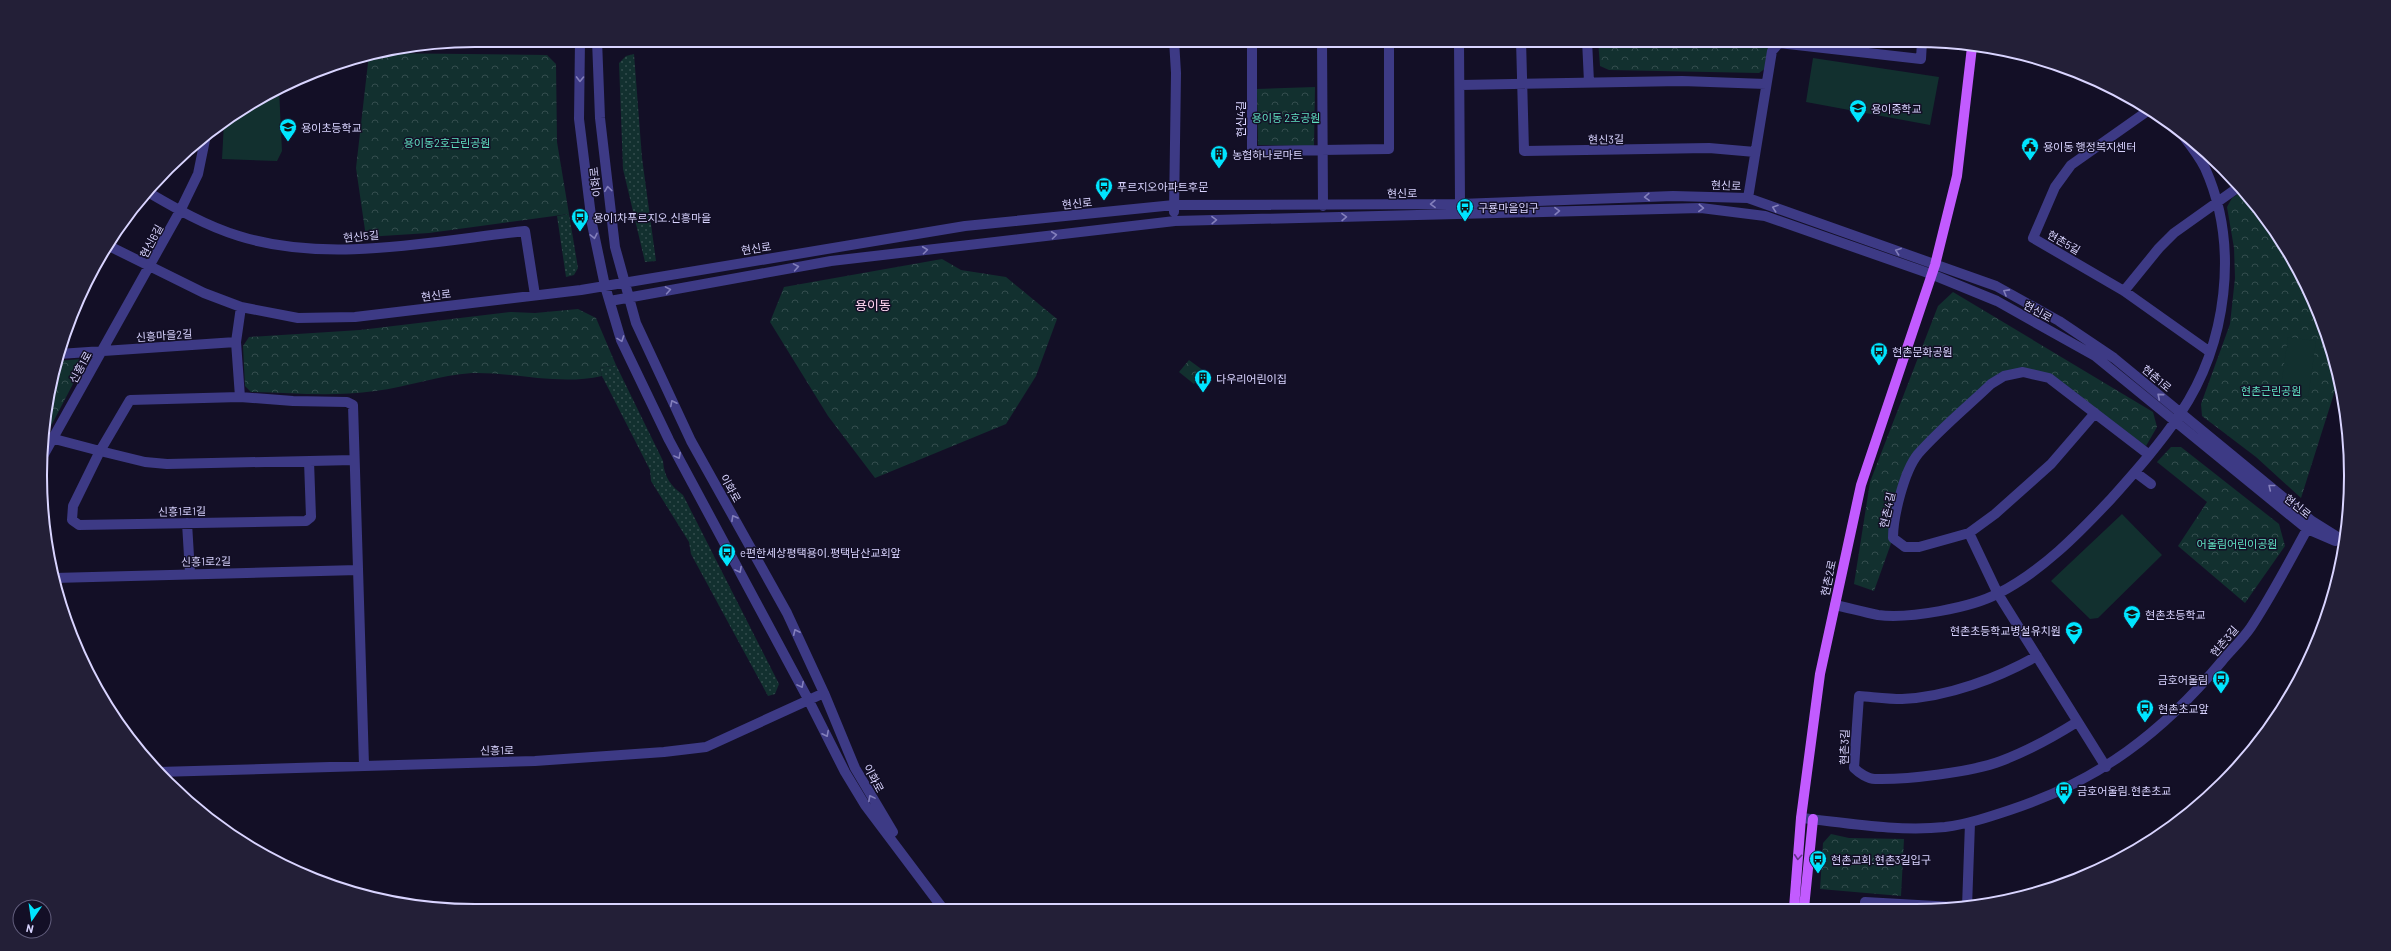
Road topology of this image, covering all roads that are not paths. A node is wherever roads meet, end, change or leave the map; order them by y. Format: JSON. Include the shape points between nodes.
{"nodes":[{"id":1,"x":580,"y":47,"type":"edge"},
{"id":2,"x":597,"y":47,"type":"edge"},
{"id":3,"x":1174,"y":47,"type":"edge"},
{"id":4,"x":1252,"y":47,"type":"edge"},
{"id":5,"x":1322,"y":47,"type":"edge"},
{"id":6,"x":1389,"y":47,"type":"edge"},
{"id":7,"x":1459,"y":47,"type":"edge"},
{"id":8,"x":1521,"y":47,"type":"edge"},
{"id":9,"x":1588,"y":47,"type":"edge"},
{"id":10,"x":1776,"y":47,"type":"edge"},
{"id":11,"x":1866,"y":47,"type":"edge"},
{"id":12,"x":1922,"y":47,"type":"edge"},
{"id":13,"x":1972,"y":51,"type":"edge"},
{"id":14,"x":1590,"y":82,"type":"junction"},
{"id":15,"x":1766,"y":84,"type":"junction"},
{"id":16,"x":1461,"y":85,"type":"junction"},
{"id":17,"x":1522,"y":85,"type":"junction"},
{"id":18,"x":2145,"y":113,"type":"edge"},
{"id":19,"x":204,"y":144,"type":"edge"},
{"id":20,"x":2191,"y":148,"type":"edge"},
{"id":21,"x":1324,"y":150,"type":"junction"},
{"id":22,"x":1755,"y":152,"type":"junction"},
{"id":23,"x":2234,"y":189,"type":"edge"},
{"id":24,"x":152,"y":194,"type":"edge"},
{"id":25,"x":1748,"y":198,"type":"junction"},
{"id":26,"x":2216,"y":201,"type":"junction"},
{"id":27,"x":1460,"y":204,"type":"junction"},
{"id":28,"x":1174,"y":205,"type":"junction"},
{"id":29,"x":1323,"y":206,"type":"junction"},
{"id":30,"x":180,"y":211,"type":"junction"},
{"id":31,"x":1175,"y":221,"type":"junction"},
{"id":32,"x":112,"y":247,"type":"edge"},
{"id":33,"x":150,"y":268,"type":"junction"},
{"id":34,"x":1933,"y":270,"type":"junction"},
{"id":35,"x":626,"y":282,"type":"junction"},
{"id":36,"x":605,"y":286,"type":"junction"},
{"id":37,"x":2124,"y":291,"type":"junction"},
{"id":38,"x":535,"y":295,"type":"junction"},
{"id":39,"x":630,"y":297,"type":"junction"},
{"id":40,"x":610,"y":301,"type":"junction"},
{"id":41,"x":241,"y":307,"type":"junction"},
{"id":42,"x":236,"y":342,"type":"junction"},
{"id":43,"x":102,"y":352,"type":"junction"},
{"id":44,"x":2210,"y":352,"type":"junction"},
{"id":45,"x":65,"y":354,"type":"edge"},
{"id":46,"x":240,"y":397,"type":"junction"},
{"id":47,"x":2095,"y":413,"type":"junction"},
{"id":48,"x":2181,"y":413,"type":"junction"},
{"id":49,"x":2174,"y":422,"type":"junction"},
{"id":50,"x":49,"y":438,"type":"edge"},
{"id":51,"x":54,"y":439,"type":"junction"},
{"id":52,"x":48,"y":448,"type":"edge"},
{"id":53,"x":100,"y":452,"type":"junction"},
{"id":54,"x":2148,"y":454,"type":"junction"},
{"id":55,"x":354,"y":460,"type":"junction"},
{"id":56,"x":309,"y":461,"type":"junction"},
{"id":57,"x":2136,"y":472,"type":"junction"},
{"id":58,"x":2151,"y":484,"type":"dead end"},
{"id":59,"x":187,"y":523,"type":"junction"},
{"id":60,"x":2309,"y":525,"type":"junction"},
{"id":61,"x":1969,"y":533,"type":"junction"},
{"id":62,"x":2339,"y":539,"type":"edge"},
{"id":63,"x":2339,"y":541,"type":"edge"},
{"id":64,"x":358,"y":570,"type":"junction"},
{"id":65,"x":190,"y":573,"type":"junction"},
{"id":66,"x":60,"y":578,"type":"edge"},
{"id":67,"x":1998,"y":594,"type":"junction"},
{"id":68,"x":1835,"y":605,"type":"junction"},
{"id":69,"x":2038,"y":656,"type":"junction"},
{"id":70,"x":824,"y":692,"type":"junction"},
{"id":71,"x":808,"y":699,"type":"junction"},
{"id":72,"x":2077,"y":722,"type":"junction"},
{"id":73,"x":364,"y":765,"type":"junction"},
{"id":74,"x":2106,"y":767,"type":"junction"},
{"id":75,"x":167,"y":772,"type":"edge"},
{"id":76,"x":1801,"y":818,"type":"junction"},
{"id":77,"x":1813,"y":819,"type":"junction"},
{"id":78,"x":1970,"y":823,"type":"junction"},
{"id":79,"x":1967,"y":900,"type":"edge"},
{"id":80,"x":939,"y":904,"type":"edge"},
{"id":81,"x":946,"y":904,"type":"edge"},
{"id":82,"x":1794,"y":904,"type":"edge"},
{"id":83,"x":1804,"y":904,"type":"edge"},
{"id":84,"x":1865,"y":904,"type":"edge"},
{"id":85,"x":1886,"y":904,"type":"edge"}],
"edges":[{"from":1,"to":36,"type":"street","name":"이화로","one_way":true,"via":[[579,119],[592,224]]},
{"from":35,"to":2,"type":"street","name":"이화로","one_way":true,"via":[[616,247],[607,182],[600,118]]},
{"from":3,"to":28,"type":"street"},
{"from":4,"to":21,"type":"street","name":"현신4길","via":[[1252,151]]},
{"from":5,"to":21,"type":"street"},
{"from":6,"to":21,"type":"street","name":"현신4길","via":[[1389,148]]},
{"from":7,"to":16,"type":"street"},
{"from":8,"to":17,"type":"street","name":"현신3길"},
{"from":9,"to":14,"type":"street"},
{"from":10,"to":15,"type":"street","via":[[1772,51]]},
{"from":11,"to":12,"type":"street","via":[[1921,59]]},
{"from":13,"to":34,"type":"main road","via":[[1957,176]]},
{"from":14,"to":15,"type":"street","via":[[1682,80]]},
{"from":14,"to":17,"type":"street"},
{"from":15,"to":22,"type":"street"},
{"from":16,"to":17,"type":"street"},
{"from":16,"to":27,"type":"street"},
{"from":17,"to":22,"type":"street","name":"현신3길","via":[[1524,152],[1709,148]]},
{"from":18,"to":37,"type":"street","name":"현촌5길","via":[[2071,165],[2056,187],[2033,238]]},
{"from":19,"to":30,"type":"street","name":"현신6길","via":[[198,174]]},
{"from":20,"to":26,"type":"street","via":[[2204,167]]},
{"from":21,"to":29,"type":"street"},
{"from":22,"to":25,"type":"street"},
{"from":23,"to":26,"type":"street"},
{"from":24,"to":30,"type":"street","name":"현신5길"},
{"from":25,"to":27,"type":"street","name":"현신로","one_way":true,"via":[[1673,196]]},
{"from":34,"to":25,"type":"street","name":"현신로","one_way":true},
{"from":26,"to":37,"type":"street","via":[[2174,233]]},
{"from":26,"to":44,"type":"street","via":[[2221,225],[2224,275],[2222,310]]},
{"from":27,"to":29,"type":"street","name":"현신로","one_way":true},
{"from":28,"to":29,"type":"street","name":"현신로"},
{"from":28,"to":31,"type":"street"},
{"from":28,"to":35,"type":"street","name":"현신로","via":[[965,226]]},
{"from":30,"to":33,"type":"street","name":"현신6길"},
{"from":30,"to":38,"type":"street","name":"현신5길","via":[[238,236],[284,247],[324,251],[525,231]]},
{"from":31,"to":34,"type":"street","name":"현신로","one_way":true,"via":[[1701,208],[1765,216]]},
{"from":39,"to":31,"type":"street","name":"현신로","one_way":true,"via":[[831,261]]},
{"from":32,"to":33,"type":"street","name":"현신로"},
{"from":33,"to":41,"type":"street","name":"현신로"},
{"from":33,"to":43,"type":"street","name":"현신6길"},
{"from":48,"to":34,"type":"street","name":"현촌1로","one_way":true,"via":[[2114,358],[2059,321],[1996,286]]},
{"from":34,"to":49,"type":"street","name":"현신로","via":[[1997,301],[2095,356]]},
{"from":34,"to":68,"type":"main road","name":"현촌2로","via":[[1861,485]]},
{"from":35,"to":36,"type":"street","name":"현신로"},
{"from":35,"to":39,"type":"street","name":"이화로"},
{"from":36,"to":38,"type":"street","name":"현신로"},
{"from":36,"to":40,"type":"street","name":"이화로"},
{"from":37,"to":44,"type":"street","name":"현촌5길"},
{"from":38,"to":41,"type":"street","name":"현신로","via":[[355,317],[298,318]]},
{"from":39,"to":40,"type":"street","name":"현신로"},
{"from":70,"to":39,"type":"street","name":"이화로","one_way":true,"via":[[787,612],[691,440],[661,380],[636,323]]},
{"from":40,"to":71,"type":"street","name":"이화로","one_way":true,"via":[[621,340],[669,440]]},
{"from":41,"to":42,"type":"street"},
{"from":42,"to":43,"type":"street","name":"신흥마을2길"},
{"from":42,"to":46,"type":"street"},
{"from":43,"to":45,"type":"street","name":"신흥마을2길"},
{"from":43,"to":51,"type":"street","name":"신흥1로"},
{"from":44,"to":48,"type":"street"},
{"from":46,"to":53,"type":"street","name":"신흥1로1길","via":[[130,400]]},
{"from":46,"to":55,"type":"street","name":"신흥1로1길","via":[[347,402],[353,405]]},
{"from":47,"to":54,"type":"street","name":"현촌4길"},
{"from":47,"to":61,"type":"street","name":"현촌4길","via":[[2051,464],[1995,514]]},
{"from":47,"to":61,"type":"street","name":"현촌4길","via":[[2049,378],[2023,372],[2004,376],[1991,384],[1917,455],[1908,471],[1893,526],[1893,538],[1905,547],[1919,547]]},
{"from":48,"to":49,"type":"street"},
{"from":60,"to":48,"type":"street","name":"현촌1로","one_way":true},
{"from":49,"to":54,"type":"street"},
{"from":49,"to":60,"type":"street","name":"현신로"},
{"from":50,"to":51,"type":"street"},
{"from":51,"to":52,"type":"street","name":"신흥1로"},
{"from":51,"to":53,"type":"street"},
{"from":53,"to":56,"type":"street","via":[[167,464]]},
{"from":53,"to":59,"type":"street","name":"신흥1로1길","via":[[73,506],[72,520],[79,525]]},
{"from":54,"to":57,"type":"street"},
{"from":55,"to":56,"type":"street"},
{"from":55,"to":64,"type":"street","name":"신흥1로1길"},
{"from":56,"to":59,"type":"street","name":"신흥1로1길","via":[[311,517],[306,522]]},
{"from":57,"to":58,"type":"street"},
{"from":57,"to":67,"type":"street","via":[[2083,528],[2037,568]]},
{"from":59,"to":65,"type":"street"},
{"from":60,"to":62,"type":"street","name":"현촌1로"},
{"from":60,"to":63,"type":"street"},
{"from":60,"to":74,"type":"street","name":"현촌3길","via":[[2250,628],[2195,693],[2144,741]]},
{"from":61,"to":67,"type":"street"},
{"from":64,"to":65,"type":"street","name":"신흥1로2길"},
{"from":64,"to":73,"type":"street","name":"신흥1로1길"},
{"from":65,"to":66,"type":"street","name":"신흥1로2길"},
{"from":67,"to":68,"type":"street","via":[[1922,615],[1879,615]]},
{"from":67,"to":69,"type":"street"},
{"from":68,"to":76,"type":"main road","name":"현촌2로","via":[[1820,674]]},
{"from":69,"to":72,"type":"street"},
{"from":69,"to":72,"type":"street","name":"현촌3길","via":[[2005,674],[1953,690],[1902,699],[1859,696],[1854,768],[1874,779],[1941,774],[2000,762],[2050,739]]},
{"from":70,"to":71,"type":"street","name":"신흥1로"},
{"from":81,"to":70,"type":"street","name":"이화로","one_way":true,"via":[[875,805],[855,768]]},
{"from":71,"to":73,"type":"street","name":"신흥1로","via":[[706,747],[535,761]]},
{"from":71,"to":80,"type":"street","name":"이화로","one_way":true,"via":[[865,805]]},
{"from":72,"to":74,"type":"street"},
{"from":73,"to":75,"type":"street","name":"신흥1로"},
{"from":74,"to":78,"type":"street","name":"현촌3길","via":[[2066,789]]},
{"from":76,"to":77,"type":"street","name":"현촌3길"},
{"from":76,"to":82,"type":"main road","name":"현촌2로","one_way":true},
{"from":77,"to":78,"type":"street","name":"현촌3길","via":[[1900,828],[1944,827]]},
{"from":77,"to":83,"type":"main road"},
{"from":78,"to":79,"type":"street"},
{"from":84,"to":85,"type":"street"}]}
